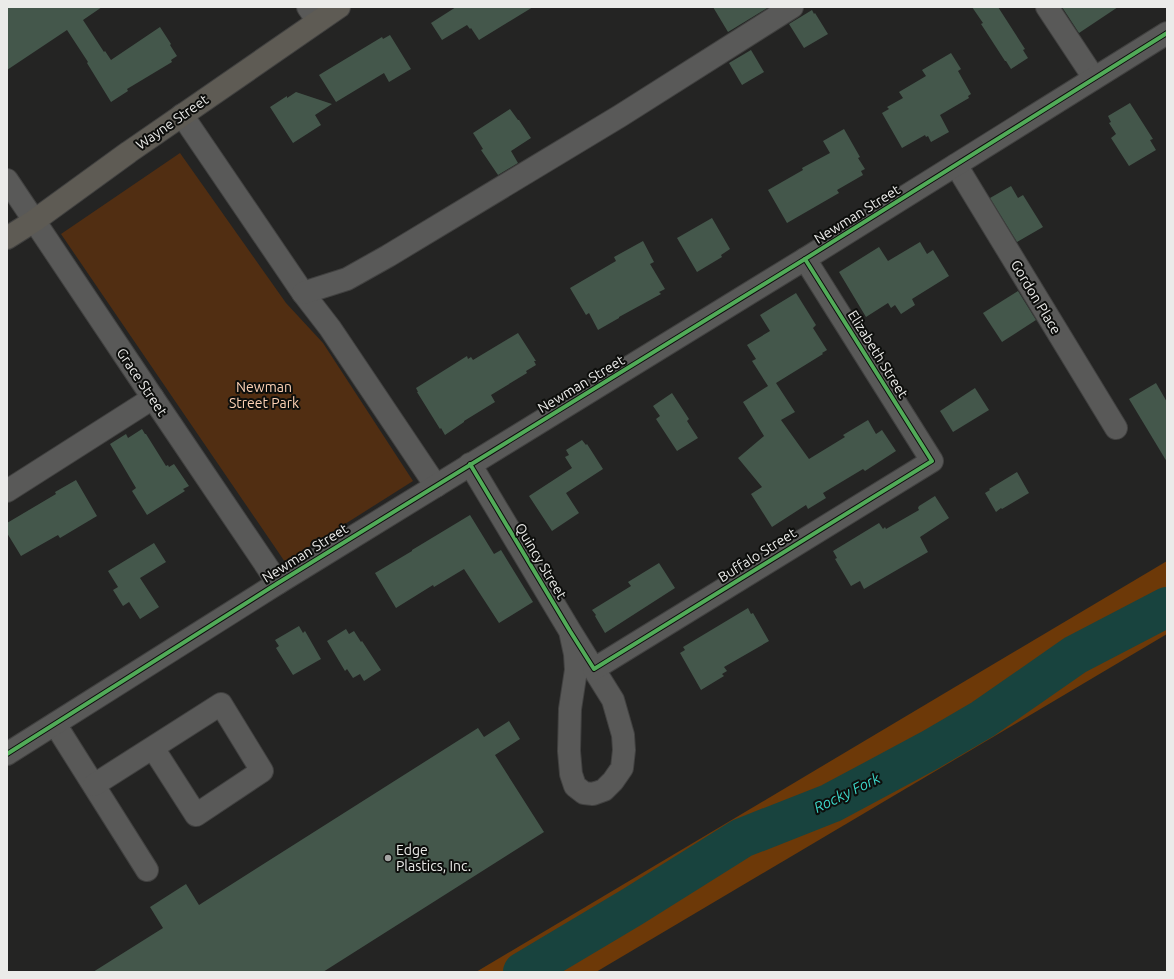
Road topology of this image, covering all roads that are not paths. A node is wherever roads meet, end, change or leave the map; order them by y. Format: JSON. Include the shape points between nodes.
{"nodes":[{"id":1,"x":339,"y":7,"type":"edge"},
{"id":2,"x":792,"y":7,"type":"edge"},
{"id":3,"x":1047,"y":7,"type":"edge"},
{"id":4,"x":313,"y":14,"type":"edge"},
{"id":5,"x":1167,"y":32,"type":"edge"},
{"id":6,"x":1094,"y":78,"type":"junction"},
{"id":7,"x":182,"y":115,"type":"junction"},
{"id":8,"x":956,"y":165,"type":"junction"},
{"id":9,"x":7,"y":180,"type":"edge"},
{"id":10,"x":34,"y":221,"type":"junction"},
{"id":11,"x":7,"y":238,"type":"edge"},
{"id":12,"x":805,"y":259,"type":"junction"},
{"id":13,"x":302,"y":293,"type":"junction"},
{"id":14,"x":153,"y":398,"type":"junction"},
{"id":15,"x":1116,"y":428,"type":"dead end"},
{"id":16,"x":932,"y":461,"type":"joint"},
{"id":17,"x":470,"y":464,"type":"junction"},
{"id":18,"x":436,"y":486,"type":"junction"},
{"id":19,"x":7,"y":491,"type":"edge"},
{"id":20,"x":278,"y":583,"type":"junction"},
{"id":21,"x":570,"y":631,"type":"junction"},
{"id":22,"x":594,"y":669,"type":"junction"},
{"id":23,"x":55,"y":724,"type":"junction"},
{"id":24,"x":153,"y":748,"type":"junction"},
{"id":25,"x":7,"y":754,"type":"edge"},
{"id":26,"x":94,"y":785,"type":"junction"},
{"id":27,"x":147,"y":870,"type":"dead end"}],
"edges":[{"from":1,"to":4,"type":"main road","name":"Wayne Street"},
{"from":2,"to":13,"type":"street","via":[[620,116],[388,256],[347,279]]},
{"from":3,"to":6,"type":"street"},
{"from":4,"to":7,"type":"main road","name":"Wayne Street"},
{"from":5,"to":6,"type":"street","name":"Newman Street"},
{"from":6,"to":8,"type":"street","name":"Newman Street"},
{"from":7,"to":10,"type":"main road","name":"Wayne Street"},
{"from":7,"to":13,"type":"street"},
{"from":8,"to":12,"type":"street","name":"Newman Street"},
{"from":8,"to":15,"type":"street","name":"Gordon Place"},
{"from":9,"to":10,"type":"street","name":"Grace Street"},
{"from":10,"to":11,"type":"main road","name":"Wayne Street"},
{"from":10,"to":14,"type":"street","name":"Grace Street"},
{"from":12,"to":16,"type":"street","name":"Elizabeth Street"},
{"from":12,"to":17,"type":"street","name":"Newman Street"},
{"from":13,"to":18,"type":"street","via":[[330,328]]},
{"from":14,"to":19,"type":"street"},
{"from":14,"to":20,"type":"street","name":"Grace Street"},
{"from":16,"to":22,"type":"street","name":"Buffalo Street"},
{"from":17,"to":18,"type":"street","name":"Newman Street"},
{"from":17,"to":21,"type":"street","name":"Quincy Street"},
{"from":18,"to":20,"type":"street","name":"Newman Street"},
{"from":20,"to":23,"type":"street","name":"Newman Street"},
{"from":21,"to":22,"type":"street","name":"Quincy Street"},
{"from":21,"to":22,"type":"street","name":"Quincy Street","via":[[576,670],[570,709],[571,774],[575,786],[584,793],[593,794],[614,782],[622,768],[624,750],[623,735],[613,700]]},
{"from":23,"to":25,"type":"street","name":"Newman Street"},
{"from":23,"to":26,"type":"street"},
{"from":24,"to":24,"type":"street","via":[[221,704],[262,772],[196,815]]},
{"from":24,"to":26,"type":"street"},
{"from":26,"to":27,"type":"street"}]}
